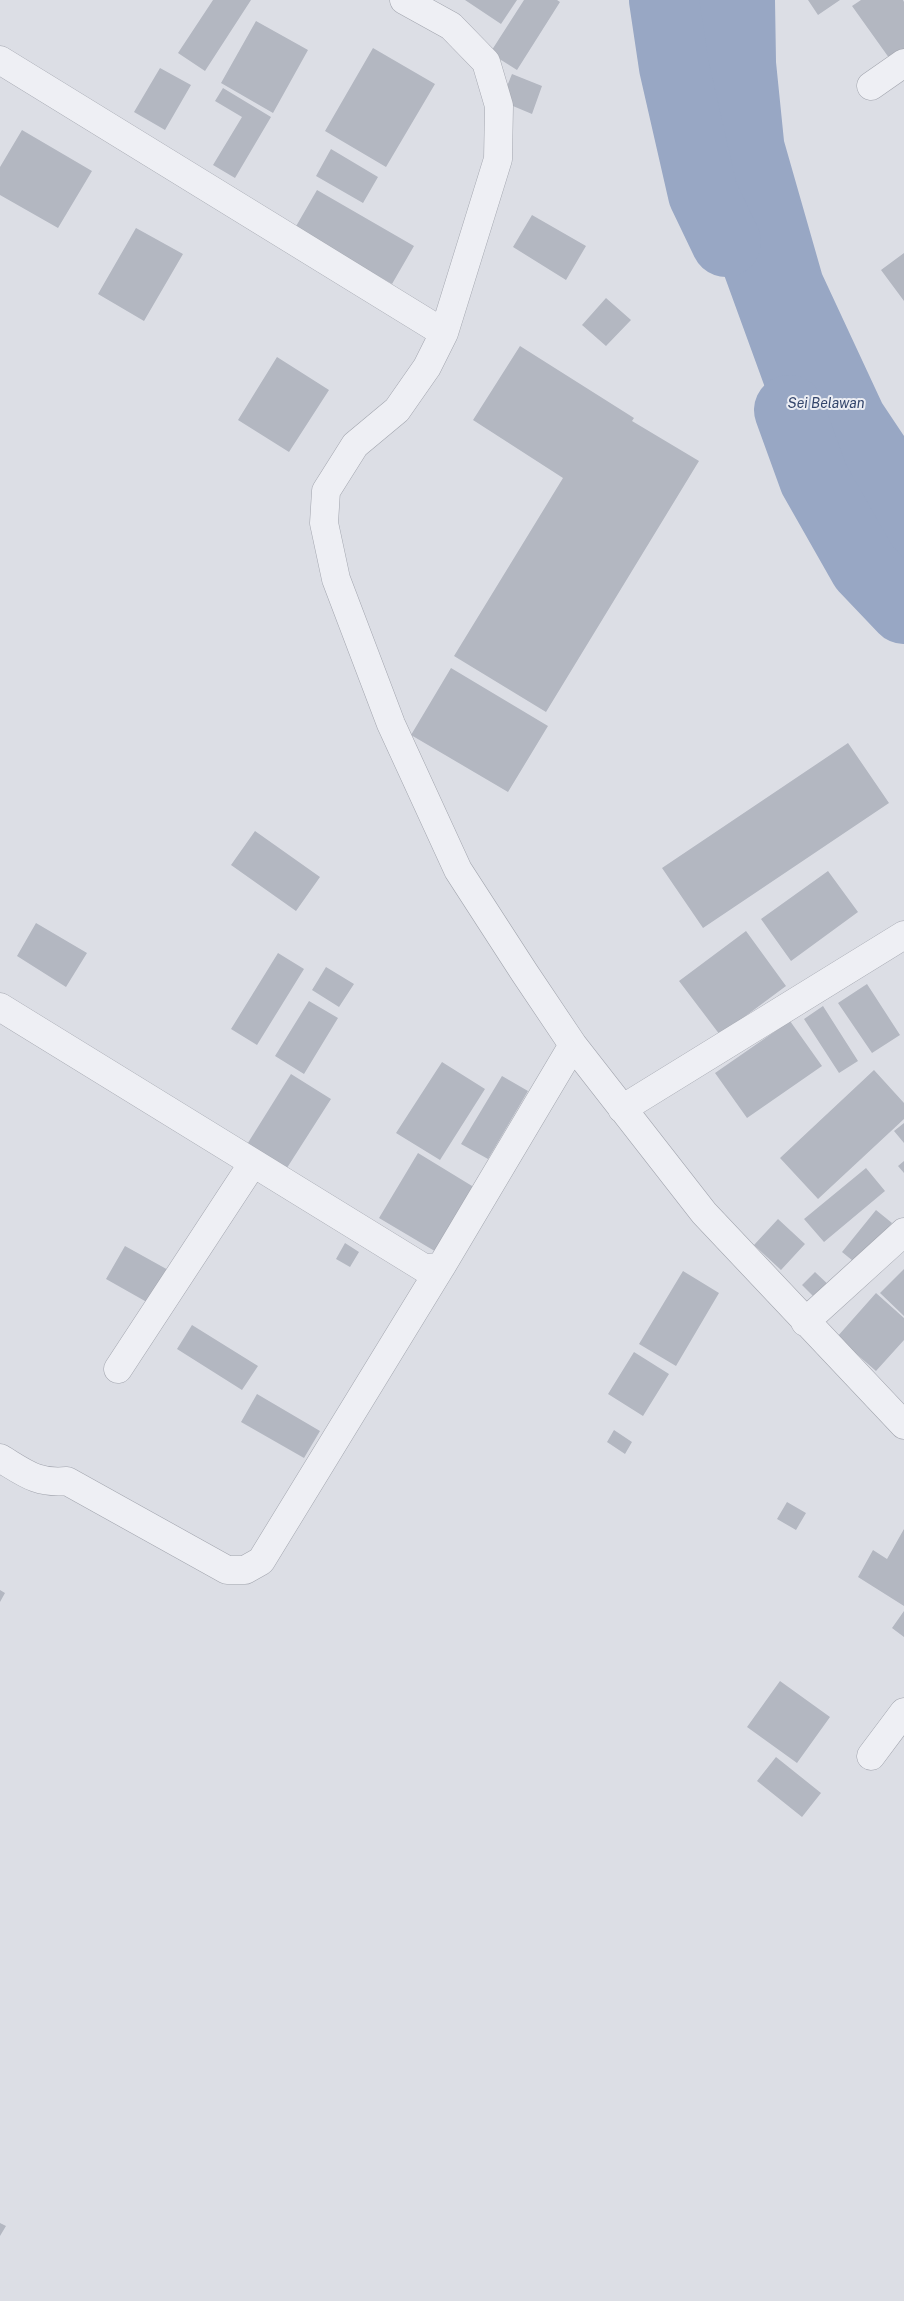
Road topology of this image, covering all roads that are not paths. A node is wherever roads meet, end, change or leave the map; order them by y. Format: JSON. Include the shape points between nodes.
{"nodes":[{"id":1,"x":404,"y":0,"type":"edge"},
{"id":2,"x":0,"y":60,"type":"edge"},
{"id":3,"x":904,"y":63,"type":"edge"},
{"id":4,"x":871,"y":86,"type":"dead end"},
{"id":5,"x":444,"y":333,"type":"junction"},
{"id":6,"x":904,"y":935,"type":"edge"},
{"id":7,"x":0,"y":1007,"type":"edge"},
{"id":8,"x":573,"y":1045,"type":"junction"},
{"id":9,"x":622,"y":1109,"type":"junction"},
{"id":10,"x":253,"y":1163,"type":"junction"},
{"id":11,"x":904,"y":1232,"type":"edge"},
{"id":12,"x":441,"y":1267,"type":"junction"},
{"id":13,"x":805,"y":1322,"type":"junction"},
{"id":14,"x":118,"y":1369,"type":"dead end"},
{"id":15,"x":904,"y":1425,"type":"edge"},
{"id":16,"x":0,"y":1458,"type":"edge"},
{"id":17,"x":904,"y":1712,"type":"edge"},
{"id":18,"x":872,"y":1756,"type":"dead end"}],
"edges":[{"from":1,"to":5,"type":"street","via":[[450,26],[486,62],[499,106],[498,159]]},
{"from":2,"to":5,"type":"street"},
{"from":3,"to":4,"type":"street"},
{"from":5,"to":8,"type":"street","via":[[427,367],[397,410],[350,452],[326,491],[324,523],[336,579],[391,724],[458,870]]},
{"from":6,"to":9,"type":"street"},
{"from":7,"to":10,"type":"street"},
{"from":8,"to":9,"type":"street"},
{"from":8,"to":12,"type":"street"},
{"from":9,"to":13,"type":"street","via":[[704,1213]]},
{"from":10,"to":12,"type":"street","via":[[424,1268]]},
{"from":10,"to":14,"type":"street"},
{"from":11,"to":13,"type":"street"},
{"from":12,"to":16,"type":"street","via":[[261,1561],[246,1570],[227,1570],[67,1481],[34,1478]]},
{"from":13,"to":15,"type":"street"},
{"from":17,"to":18,"type":"street"}]}
